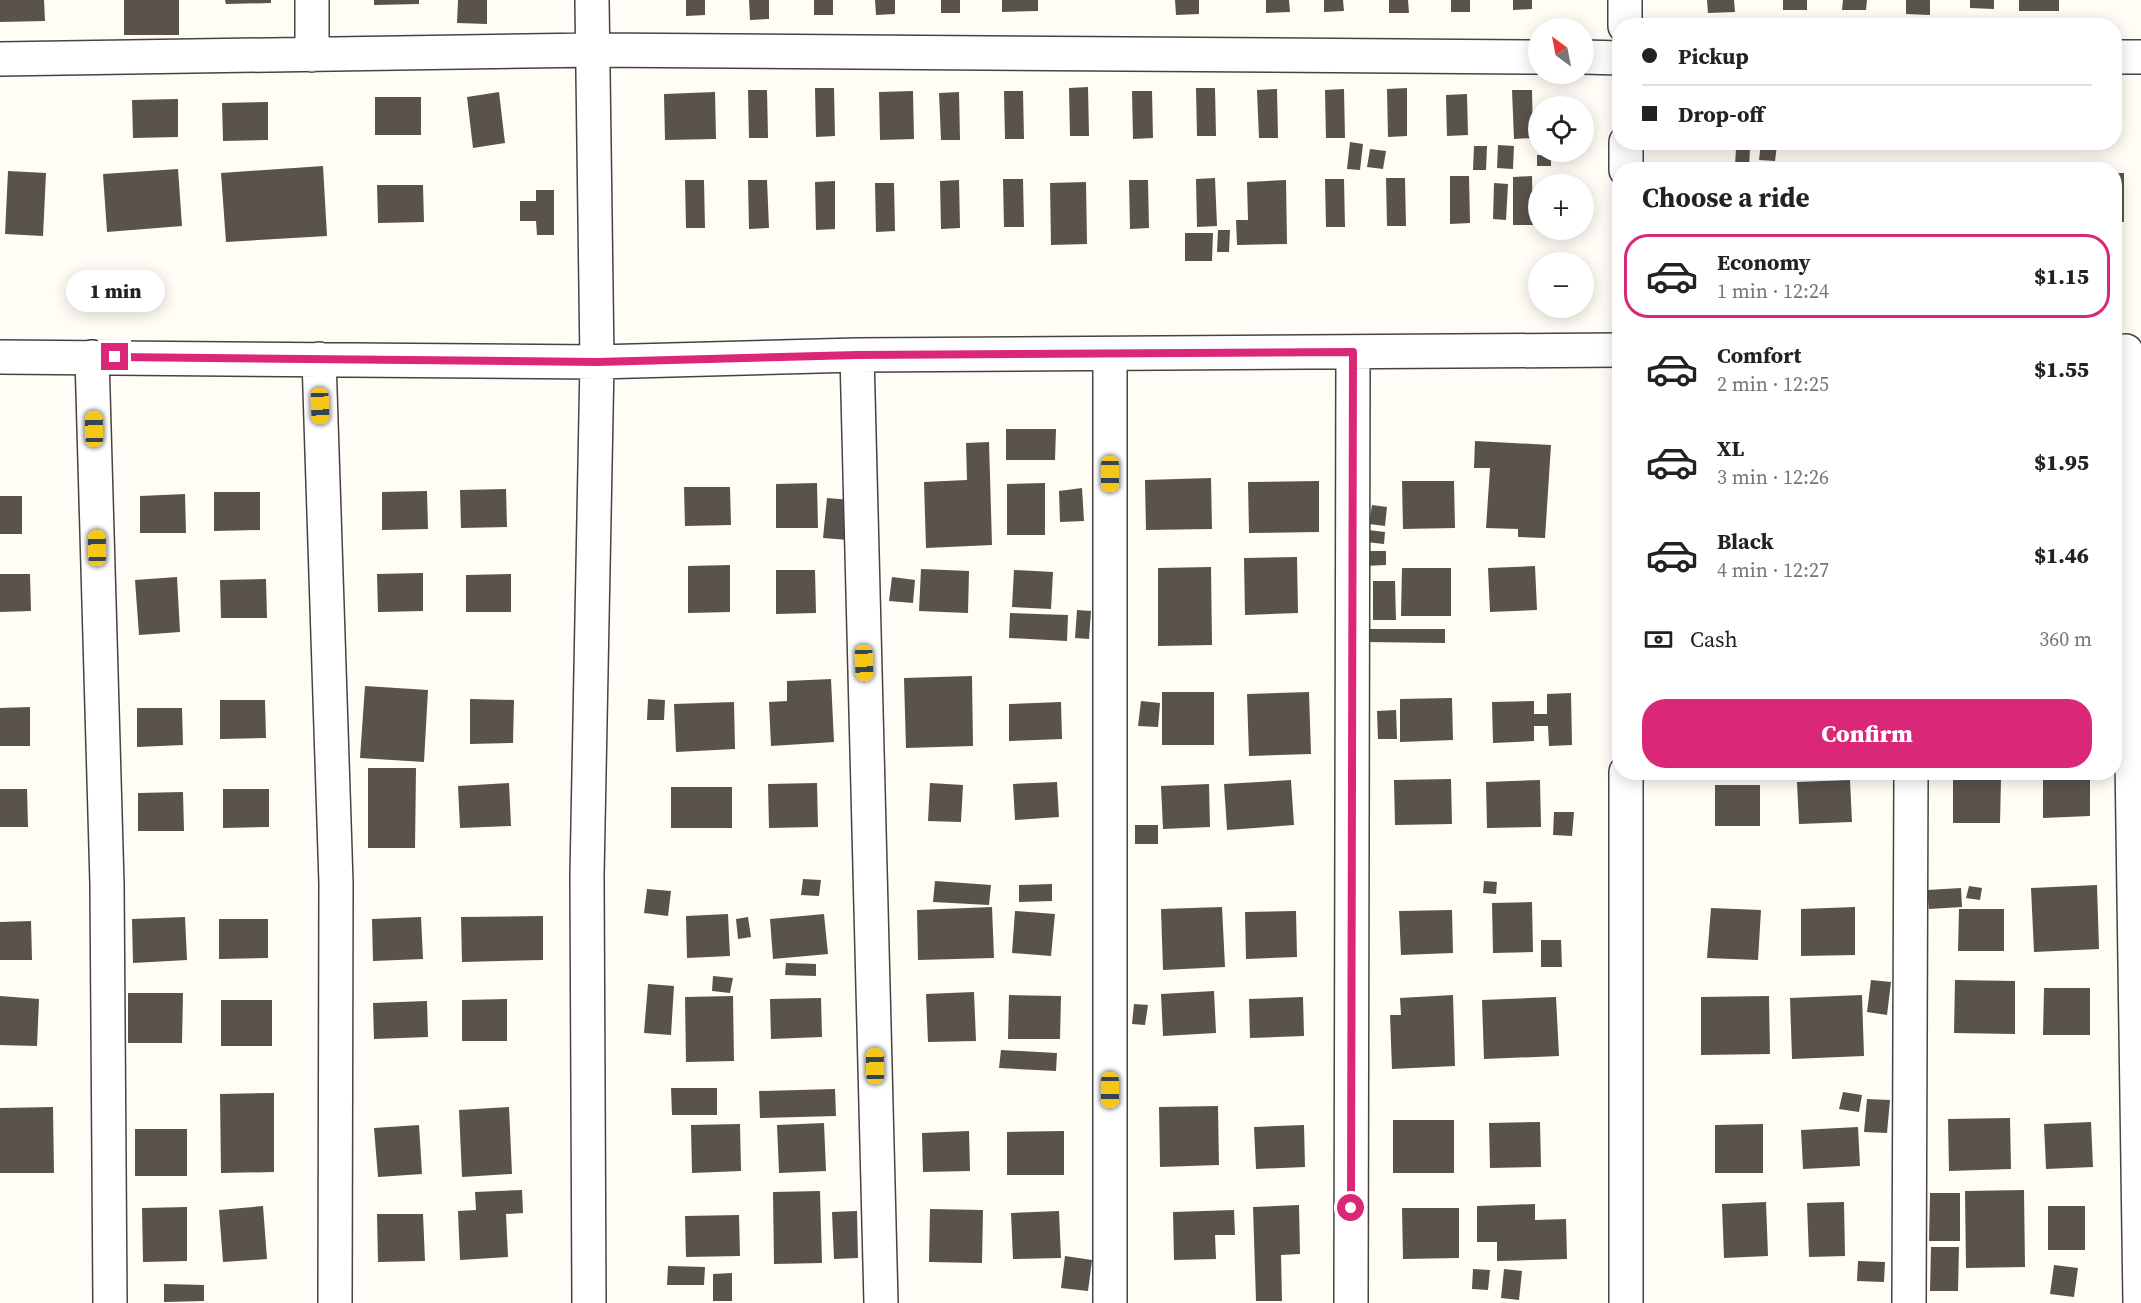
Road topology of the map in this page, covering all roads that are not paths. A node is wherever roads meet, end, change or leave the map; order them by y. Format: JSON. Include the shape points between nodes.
{"nodes":[{"id":1,"x":312,"y":0,"type":"edge"},
{"id":2,"x":591,"y":0,"type":"edge"},
{"id":3,"x":1625,"y":0,"type":"edge"},
{"id":4,"x":1625,"y":18,"type":"edge"},
{"id":5,"x":593,"y":50,"type":"junction"},
{"id":6,"x":312,"y":55,"type":"junction"},
{"id":7,"x":1528,"y":57,"type":"edge"},
{"id":8,"x":1594,"y":57,"type":"edge"},
{"id":9,"x":1612,"y":57,"type":"edge"},
{"id":10,"x":2122,"y":57,"type":"edge"},
{"id":11,"x":2141,"y":57,"type":"edge"},
{"id":12,"x":0,"y":59,"type":"edge"},
{"id":13,"x":1612,"y":350,"type":"edge"},
{"id":14,"x":2127,"y":351,"type":"edge"},
{"id":15,"x":1353,"y":352,"type":"junction"},
{"id":16,"x":857,"y":355,"type":"junction"},
{"id":17,"x":1110,"y":355,"type":"junction"},
{"id":18,"x":0,"y":357,"type":"edge"},
{"id":19,"x":92,"y":357,"type":"junction"},
{"id":20,"x":319,"y":359,"type":"junction"},
{"id":21,"x":597,"y":362,"type":"junction"},
{"id":22,"x":1626,"y":780,"type":"edge"},
{"id":23,"x":1911,"y":780,"type":"edge"},
{"id":24,"x":110,"y":1303,"type":"edge"},
{"id":25,"x":335,"y":1303,"type":"edge"},
{"id":26,"x":589,"y":1303,"type":"edge"},
{"id":27,"x":881,"y":1303,"type":"edge"},
{"id":28,"x":1110,"y":1303,"type":"edge"},
{"id":29,"x":1351,"y":1303,"type":"edge"},
{"id":30,"x":1626,"y":1303,"type":"edge"},
{"id":31,"x":1909,"y":1303,"type":"edge"},
{"id":32,"x":2140,"y":1303,"type":"edge"}],
"edges":[{"from":1,"to":6,"type":"street"},
{"from":2,"to":5,"type":"street"},
{"from":3,"to":4,"type":"street"},
{"from":5,"to":6,"type":"street"},
{"from":5,"to":7,"type":"street"},
{"from":5,"to":21,"type":"street"},
{"from":6,"to":12,"type":"street"},
{"from":8,"to":9,"type":"street"},
{"from":10,"to":11,"type":"street"},
{"from":13,"to":15,"type":"street"},
{"from":14,"to":32,"type":"street"},
{"from":15,"to":17,"type":"street"},
{"from":15,"to":29,"type":"street"},
{"from":16,"to":17,"type":"street"},
{"from":16,"to":21,"type":"street"},
{"from":16,"to":27,"type":"street"},
{"from":17,"to":28,"type":"street"},
{"from":18,"to":19,"type":"street"},
{"from":19,"to":20,"type":"street"},
{"from":19,"to":24,"type":"street","via":[[107,884]]},
{"from":20,"to":21,"type":"street"},
{"from":20,"to":25,"type":"street","via":[[336,883]]},
{"from":21,"to":26,"type":"street","via":[[587,876]]},
{"from":22,"to":30,"type":"street"},
{"from":23,"to":31,"type":"street"}]}
